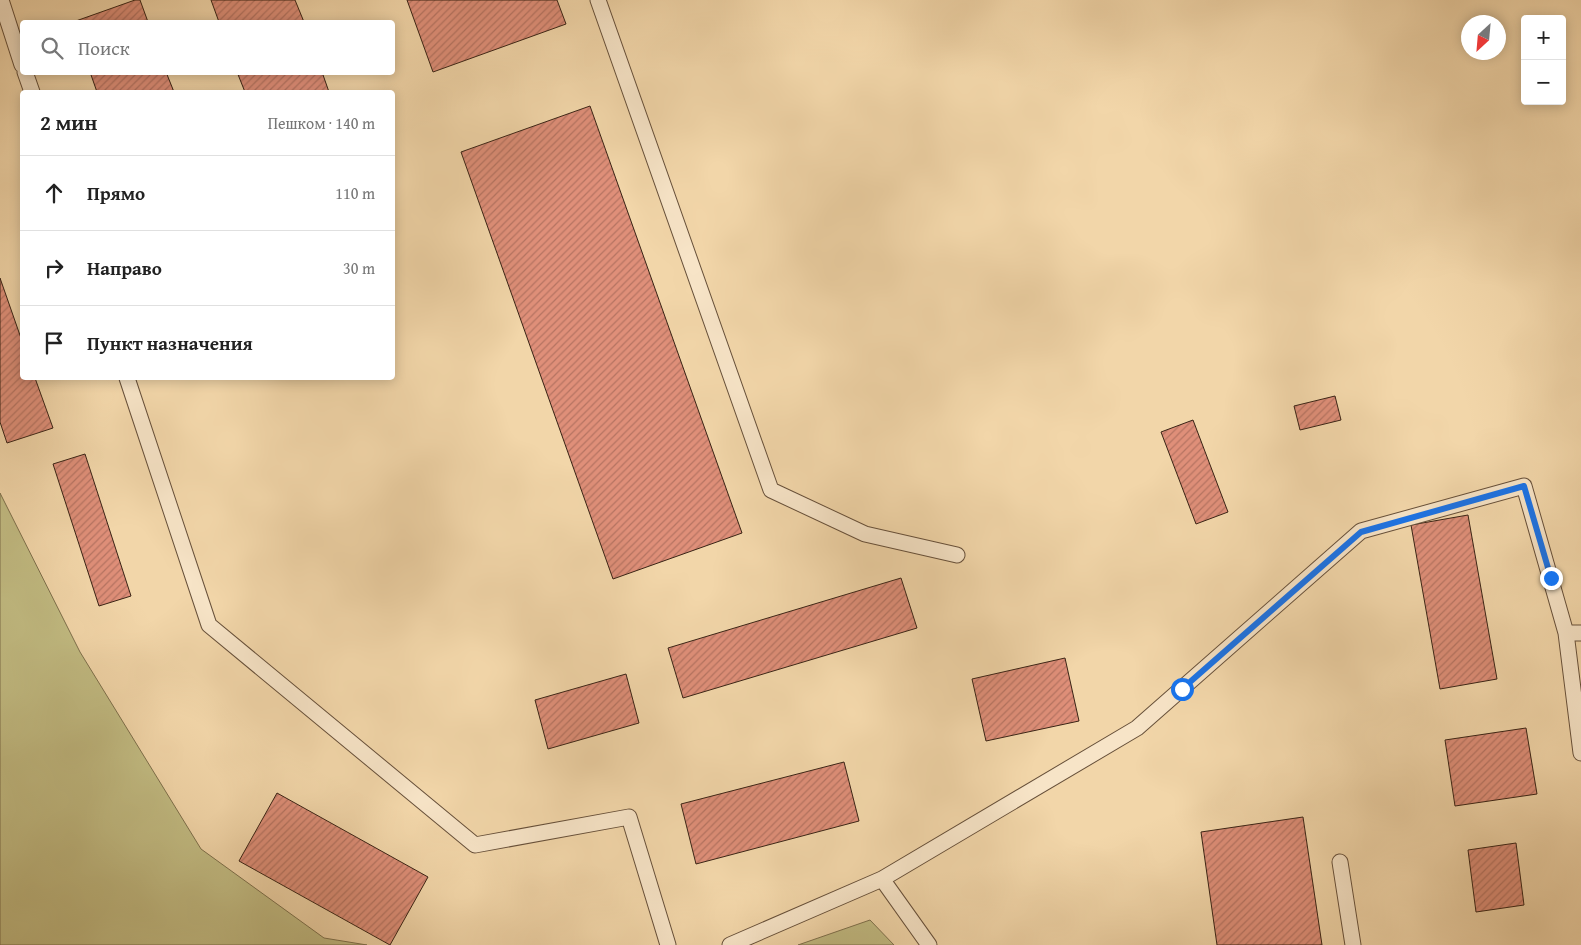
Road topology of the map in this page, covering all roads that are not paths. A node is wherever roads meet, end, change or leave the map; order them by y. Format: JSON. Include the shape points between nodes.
{"nodes":[{"id":1,"x":1,"y":0,"type":"edge"},
{"id":2,"x":598,"y":0,"type":"edge"},
{"id":3,"x":20,"y":58,"type":"edge"},
{"id":4,"x":26,"y":75,"type":"edge"},
{"id":5,"x":31,"y":90,"type":"edge"},
{"id":6,"x":128,"y":380,"type":"edge"},
{"id":7,"x":957,"y":555,"type":"dead end"},
{"id":8,"x":1574,"y":633,"type":"edge"},
{"id":9,"x":1581,"y":753,"type":"edge"},
{"id":10,"x":1340,"y":862,"type":"dead end"},
{"id":11,"x":882,"y":879,"type":"junction"},
{"id":12,"x":668,"y":945,"type":"edge"},
{"id":13,"x":730,"y":945,"type":"edge"},
{"id":14,"x":929,"y":945,"type":"edge"},
{"id":15,"x":1353,"y":945,"type":"edge"}],
"edges":[{"from":1,"to":3,"type":"lane"},
{"from":2,"to":7,"type":"lane","via":[[771,490],[865,534]]},
{"from":4,"to":5,"type":"lane"},
{"from":6,"to":12,"type":"lane","via":[[209,625],[475,845],[629,817]]},
{"from":8,"to":9,"type":"lane"},
{"from":8,"to":11,"type":"lane","via":[[1524,486],[1361,532],[1137,728]]},
{"from":10,"to":15,"type":"lane"},
{"from":11,"to":13,"type":"lane"},
{"from":11,"to":14,"type":"lane"}]}
